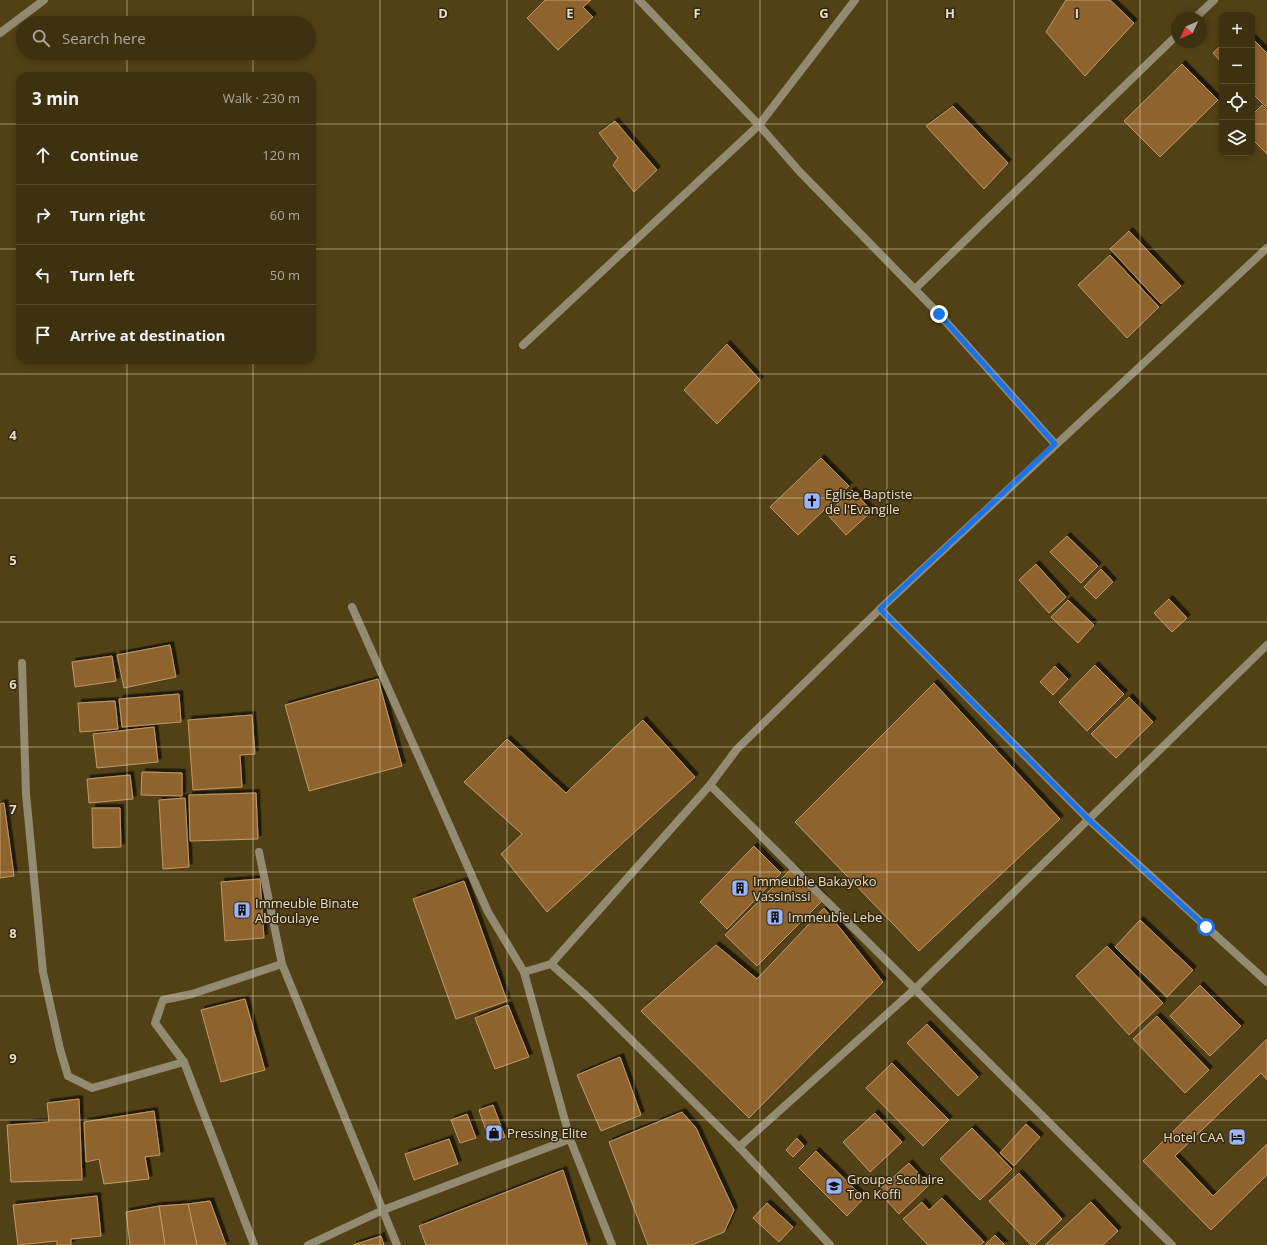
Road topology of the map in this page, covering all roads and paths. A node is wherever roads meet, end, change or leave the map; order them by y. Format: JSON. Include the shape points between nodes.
{"nodes":[{"id":1,"x":44,"y":0,"type":"edge"},
{"id":2,"x":639,"y":0,"type":"edge"},
{"id":3,"x":855,"y":0,"type":"edge"},
{"id":4,"x":1214,"y":0,"type":"edge"},
{"id":5,"x":1201,"y":12,"type":"edge"},
{"id":6,"x":23,"y":16,"type":"edge"},
{"id":7,"x":16,"y":21,"type":"edge"},
{"id":8,"x":0,"y":33,"type":"edge"},
{"id":9,"x":1171,"y":41,"type":"edge"},
{"id":10,"x":759,"y":125,"type":"junction"},
{"id":11,"x":1267,"y":248,"type":"edge"},
{"id":12,"x":914,"y":289,"type":"junction"},
{"id":13,"x":523,"y":345,"type":"dead end"},
{"id":14,"x":1055,"y":444,"type":"junction"},
{"id":15,"x":352,"y":607,"type":"dead end"},
{"id":16,"x":880,"y":609,"type":"junction"},
{"id":17,"x":1267,"y":645,"type":"edge"},
{"id":18,"x":22,"y":663,"type":"dead end"},
{"id":19,"x":710,"y":784,"type":"junction"},
{"id":20,"x":1088,"y":819,"type":"junction"},
{"id":21,"x":259,"y":852,"type":"dead end"},
{"id":22,"x":282,"y":964,"type":"junction"},
{"id":23,"x":551,"y":964,"type":"junction"},
{"id":24,"x":524,"y":972,"type":"junction"},
{"id":25,"x":1267,"y":982,"type":"edge"},
{"id":26,"x":916,"y":988,"type":"junction"},
{"id":27,"x":184,"y":1062,"type":"junction"},
{"id":28,"x":570,"y":1138,"type":"junction"},
{"id":29,"x":739,"y":1147,"type":"junction"},
{"id":30,"x":383,"y":1210,"type":"junction"},
{"id":31,"x":254,"y":1245,"type":"edge"},
{"id":32,"x":308,"y":1245,"type":"edge"},
{"id":33,"x":397,"y":1245,"type":"edge"},
{"id":34,"x":612,"y":1245,"type":"edge"},
{"id":35,"x":830,"y":1245,"type":"edge"},
{"id":36,"x":1172,"y":1245,"type":"edge"}],
"edges":[{"from":1,"to":6,"type":"street"},
{"from":2,"to":10,"type":"street"},
{"from":3,"to":10,"type":"street"},
{"from":4,"to":5,"type":"street"},
{"from":7,"to":8,"type":"street"},
{"from":9,"to":12,"type":"street"},
{"from":10,"to":12,"type":"street"},
{"from":10,"to":13,"type":"street"},
{"from":11,"to":14,"type":"street"},
{"from":12,"to":14,"type":"street"},
{"from":14,"to":16,"type":"street"},
{"from":15,"to":24,"type":"street","via":[[488,912]]},
{"from":16,"to":19,"type":"street","via":[[737,749]]},
{"from":16,"to":20,"type":"street"},
{"from":17,"to":20,"type":"street"},
{"from":18,"to":27,"type":"street","via":[[26,794],[43,972],[68,1076],[92,1088]]},
{"from":19,"to":23,"type":"street"},
{"from":19,"to":26,"type":"street"},
{"from":20,"to":25,"type":"street"},
{"from":20,"to":26,"type":"street"},
{"from":21,"to":22,"type":"street"},
{"from":22,"to":27,"type":"street","via":[[192,994],[163,1000],[155,1022]]},
{"from":22,"to":30,"type":"street"},
{"from":23,"to":24,"type":"street"},
{"from":23,"to":29,"type":"street","via":[[589,998]]},
{"from":24,"to":28,"type":"street"},
{"from":26,"to":29,"type":"street"},
{"from":26,"to":36,"type":"street"},
{"from":27,"to":31,"type":"street"},
{"from":28,"to":30,"type":"street"},
{"from":28,"to":34,"type":"street"},
{"from":29,"to":35,"type":"street"},
{"from":30,"to":32,"type":"street"},
{"from":30,"to":33,"type":"street"}]}
